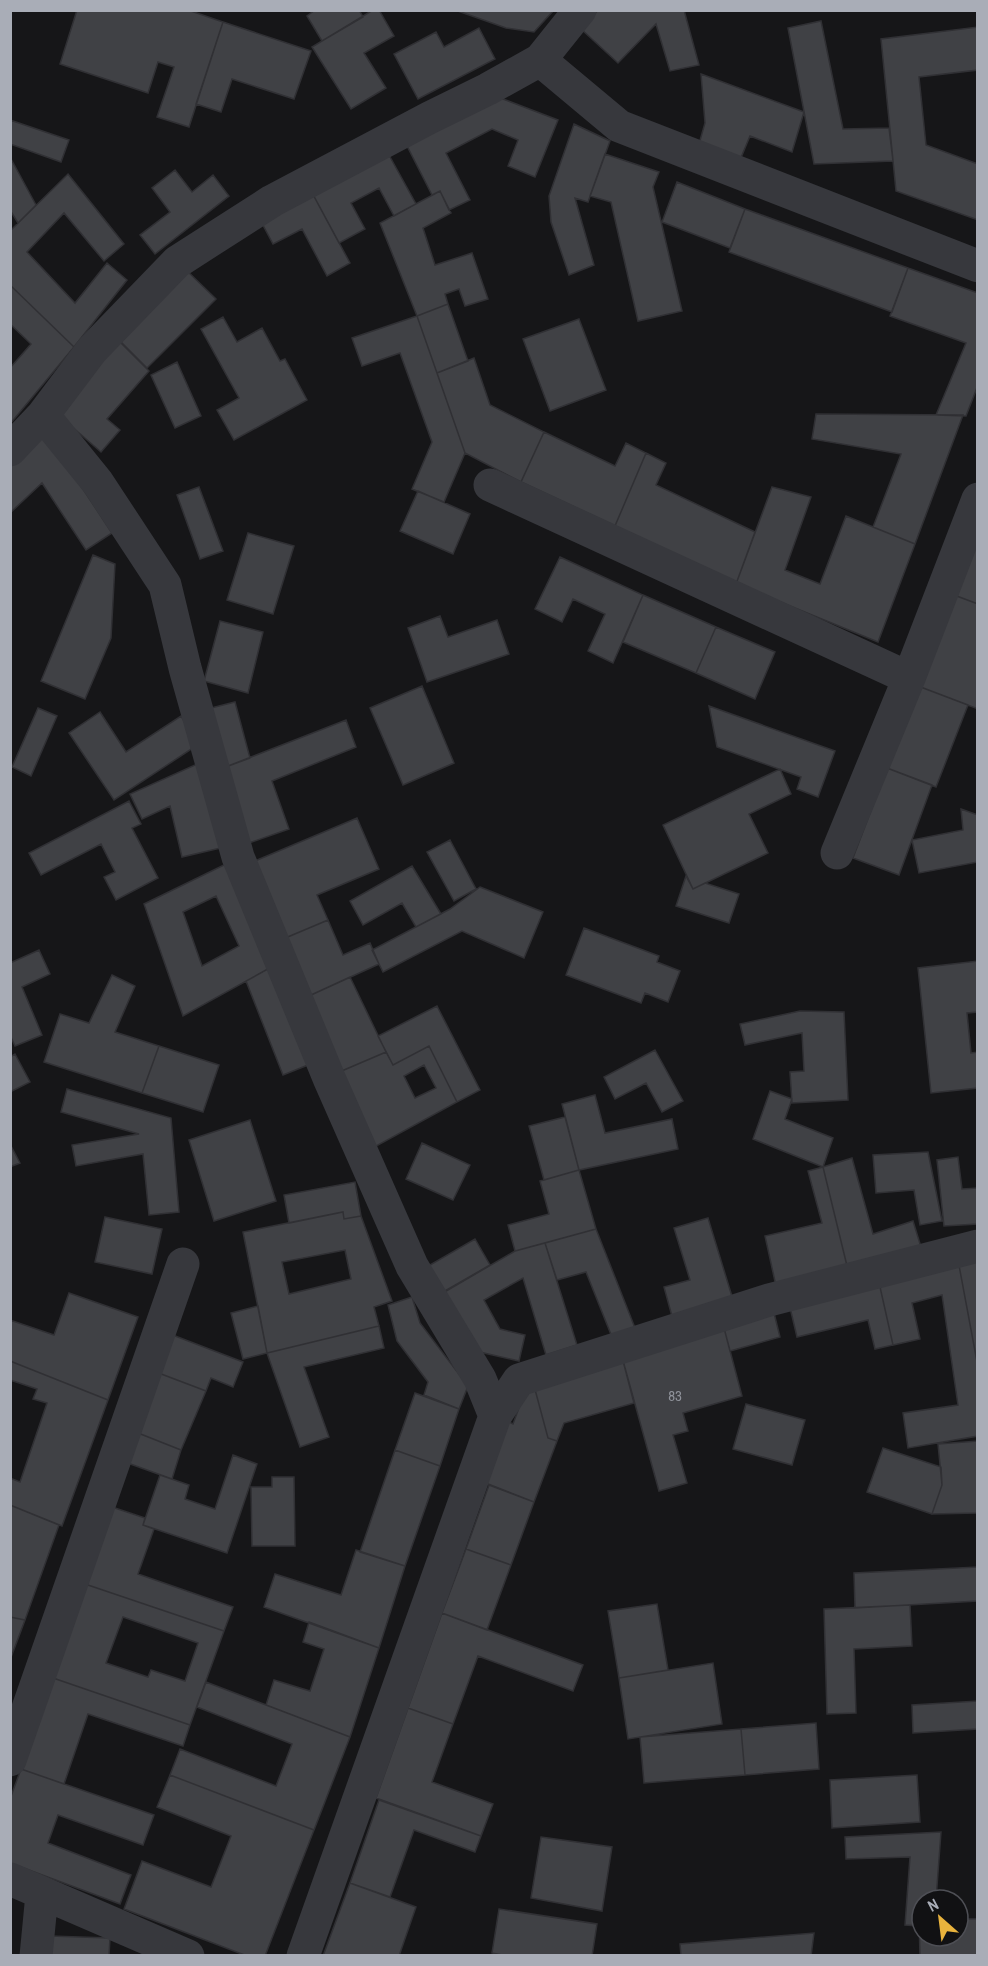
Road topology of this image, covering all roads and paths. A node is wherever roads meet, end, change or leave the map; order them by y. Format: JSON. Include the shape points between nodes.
{"nodes":[{"id":1,"x":580,"y":10,"type":"edge"},
{"id":2,"x":540,"y":60,"type":"junction"},
{"id":3,"x":978,"y":266,"type":"edge"},
{"id":4,"x":43,"y":415,"type":"junction"},
{"id":5,"x":10,"y":450,"type":"edge"},
{"id":6,"x":490,"y":485,"type":"dead end"},
{"id":7,"x":978,"y":500,"type":"edge"},
{"id":8,"x":909,"y":678,"type":"junction"},
{"id":9,"x":837,"y":853,"type":"dead end"},
{"id":10,"x":978,"y":1246,"type":"edge"},
{"id":11,"x":183,"y":1264,"type":"dead end"},
{"id":12,"x":495,"y":1416,"type":"junction"},
{"id":13,"x":10,"y":1760,"type":"edge"},
{"id":14,"x":10,"y":1879,"type":"edge"},
{"id":15,"x":42,"y":1894,"type":"junction"},
{"id":16,"x":36,"y":1956,"type":"edge"},
{"id":17,"x":188,"y":1956,"type":"edge"},
{"id":18,"x":303,"y":1956,"type":"edge"}],
"edges":[{"from":1,"to":2,"type":"street"},
{"from":2,"to":3,"type":"street","via":[[619,126]]},
{"from":2,"to":4,"type":"street","via":[[272,201],[177,262],[92,350]]},
{"from":4,"to":5,"type":"street"},
{"from":4,"to":12,"type":"street","via":[[98,483],[165,585],[238,857],[412,1266],[480,1379]]},
{"from":6,"to":8,"type":"street"},
{"from":7,"to":8,"type":"street"},
{"from":8,"to":9,"type":"street"},
{"from":10,"to":12,"type":"street","via":[[769,1300],[519,1380]]},
{"from":11,"to":13,"type":"street"},
{"from":12,"to":18,"type":"street"},
{"from":14,"to":15,"type":"street"},
{"from":15,"to":16,"type":"street"},
{"from":15,"to":17,"type":"street"}]}
